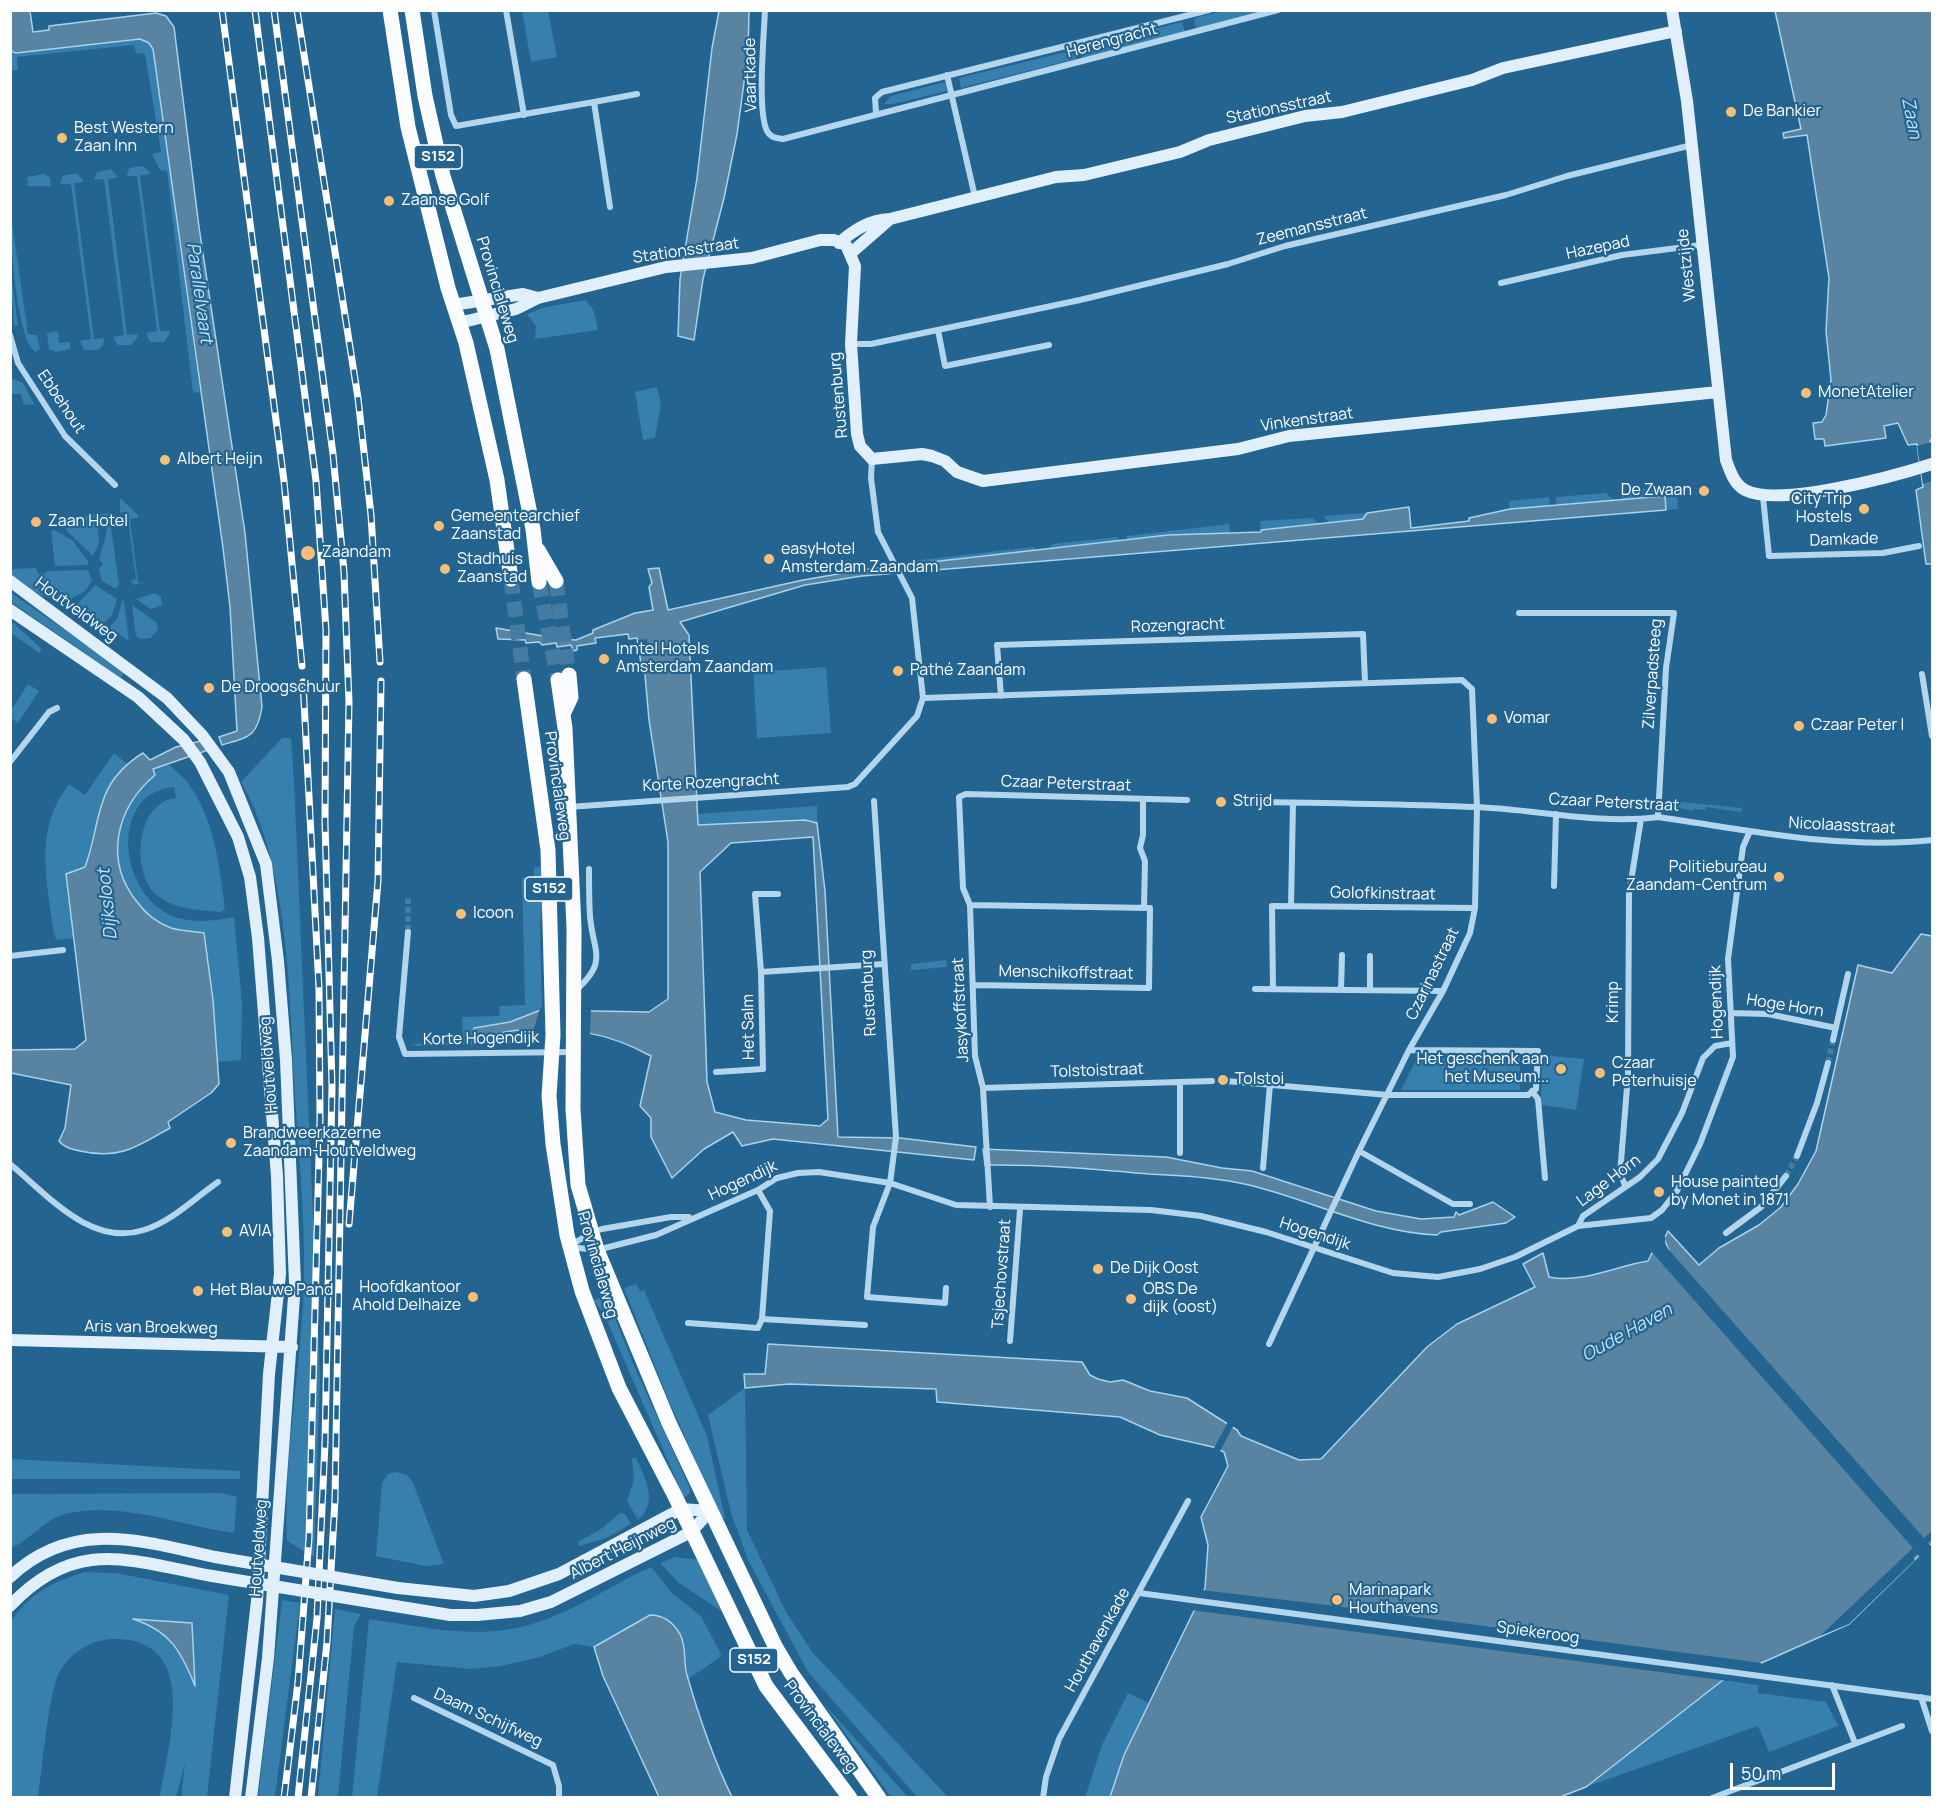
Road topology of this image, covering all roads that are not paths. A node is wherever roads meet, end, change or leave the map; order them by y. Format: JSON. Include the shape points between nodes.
{"nodes":[{"id":1,"x":390,"y":10,"type":"edge"},
{"id":2,"x":412,"y":10,"type":"edge"},
{"id":3,"x":434,"y":10,"type":"edge"},
{"id":4,"x":506,"y":10,"type":"edge"},
{"id":5,"x":765,"y":10,"type":"edge"},
{"id":6,"x":1209,"y":10,"type":"edge"},
{"id":7,"x":1278,"y":10,"type":"edge"},
{"id":8,"x":1672,"y":10,"type":"edge"},
{"id":9,"x":1676,"y":31,"type":"junction"},
{"id":10,"x":947,"y":75,"type":"junction"},
{"id":11,"x":637,"y":94,"type":"dead end"},
{"id":12,"x":952,"y":97,"type":"junction"},
{"id":13,"x":594,"y":102,"type":"junction"},
{"id":14,"x":876,"y":113,"type":"junction"},
{"id":15,"x":524,"y":115,"type":"junction"},
{"id":16,"x":772,"y":137,"type":"joint"},
{"id":17,"x":1692,"y":145,"type":"junction"},
{"id":18,"x":975,"y":197,"type":"junction"},
{"id":19,"x":610,"y":207,"type":"dead end"},
{"id":20,"x":890,"y":219,"type":"junction"},
{"id":21,"x":839,"y":243,"type":"junction"},
{"id":22,"x":1701,"y":244,"type":"junction"},
{"id":23,"x":851,"y":253,"type":"junction"},
{"id":24,"x":1502,"y":283,"type":"dead end"},
{"id":25,"x":538,"y":298,"type":"junction"},
{"id":26,"x":482,"y":300,"type":"junction"},
{"id":27,"x":453,"y":304,"type":"junction"},
{"id":28,"x":488,"y":317,"type":"junction"},
{"id":29,"x":459,"y":323,"type":"junction"},
{"id":30,"x":938,"y":330,"type":"junction"},
{"id":31,"x":10,"y":335,"type":"edge"},
{"id":32,"x":851,"y":344,"type":"junction"},
{"id":33,"x":1049,"y":345,"type":"dead end"},
{"id":34,"x":18,"y":363,"type":"junction"},
{"id":35,"x":10,"y":364,"type":"edge"},
{"id":36,"x":1718,"y":392,"type":"junction"},
{"id":37,"x":872,"y":459,"type":"junction"},
{"id":38,"x":1926,"y":466,"type":"edge"},
{"id":39,"x":115,"y":485,"type":"dead end"},
{"id":40,"x":1763,"y":497,"type":"junction"},
{"id":41,"x":535,"y":546,"type":"junction"},
{"id":42,"x":1919,"y":546,"type":"dead end"},
{"id":43,"x":511,"y":579,"type":"tunnel mouth"},
{"id":44,"x":556,"y":580,"type":"tunnel mouth"},
{"id":45,"x":10,"y":581,"type":"edge"},
{"id":46,"x":539,"y":582,"type":"tunnel mouth"},
{"id":47,"x":10,"y":610,"type":"edge"},
{"id":48,"x":1519,"y":613,"type":"dead end"},
{"id":49,"x":1922,"y":674,"type":"dead end"},
{"id":50,"x":563,"y":678,"type":"tunnel mouth"},
{"id":51,"x":524,"y":680,"type":"tunnel mouth"},
{"id":52,"x":1365,"y":682,"type":"junction"},
{"id":53,"x":1001,"y":696,"type":"junction"},
{"id":54,"x":923,"y":698,"type":"junction"},
{"id":55,"x":57,"y":708,"type":"dead end"},
{"id":56,"x":1932,"y":736,"type":"edge"},
{"id":57,"x":10,"y":762,"type":"edge"},
{"id":58,"x":1143,"y":800,"type":"junction"},
{"id":59,"x":1187,"y":800,"type":"dead end"},
{"id":60,"x":874,"y":801,"type":"dead end"},
{"id":61,"x":1256,"y":802,"type":"dead end"},
{"id":62,"x":1293,"y":803,"type":"junction"},
{"id":63,"x":569,"y":807,"type":"junction"},
{"id":64,"x":1477,"y":807,"type":"junction"},
{"id":65,"x":958,"y":811,"type":"joint"},
{"id":66,"x":1556,"y":814,"type":"junction"},
{"id":67,"x":1658,"y":817,"type":"junction"},
{"id":68,"x":1641,"y":819,"type":"junction"},
{"id":69,"x":1750,"y":831,"type":"junction"},
{"id":70,"x":1932,"y":840,"type":"edge"},
{"id":71,"x":589,"y":869,"type":"dead end"},
{"id":72,"x":1554,"y":886,"type":"dead end"},
{"id":73,"x":778,"y":894,"type":"dead end"},
{"id":74,"x":573,"y":897,"type":"junction"},
{"id":75,"x":970,"y":905,"type":"junction"},
{"id":76,"x":1291,"y":906,"type":"junction"},
{"id":77,"x":1147,"y":908,"type":"junction"},
{"id":78,"x":1475,"y":908,"type":"junction"},
{"id":79,"x":590,"y":918,"type":"junction"},
{"id":80,"x":408,"y":932,"type":"tunnel mouth"},
{"id":81,"x":63,"y":950,"type":"dead end"},
{"id":82,"x":1342,"y":955,"type":"dead end"},
{"id":83,"x":10,"y":956,"type":"edge"},
{"id":84,"x":1370,"y":956,"type":"dead end"},
{"id":85,"x":887,"y":967,"type":"junction"},
{"id":86,"x":761,"y":972,"type":"junction"},
{"id":87,"x":1848,"y":974,"type":"dead end"},
{"id":88,"x":974,"y":985,"type":"junction"},
{"id":89,"x":1255,"y":989,"type":"dead end"},
{"id":90,"x":1274,"y":989,"type":"junction"},
{"id":91,"x":1341,"y":990,"type":"junction"},
{"id":92,"x":1370,"y":990,"type":"junction"},
{"id":93,"x":1443,"y":990,"type":"junction"},
{"id":94,"x":572,"y":1001,"type":"junction"},
{"id":95,"x":1730,"y":1013,"type":"junction"},
{"id":96,"x":1836,"y":1028,"type":"junction"},
{"id":97,"x":1833,"y":1040,"type":"tunnel mouth"},
{"id":98,"x":1732,"y":1043,"type":"junction"},
{"id":99,"x":572,"y":1044,"type":"junction"},
{"id":100,"x":1409,"y":1050,"type":"junction"},
{"id":101,"x":552,"y":1052,"type":"junction"},
{"id":102,"x":1828,"y":1063,"type":"tunnel mouth"},
{"id":103,"x":716,"y":1072,"type":"dead end"},
{"id":104,"x":1212,"y":1081,"type":"dead end"},
{"id":105,"x":1226,"y":1081,"type":"dead end"},
{"id":106,"x":1180,"y":1082,"type":"junction"},
{"id":107,"x":1270,"y":1084,"type":"junction"},
{"id":108,"x":983,"y":1088,"type":"junction"},
{"id":109,"x":1532,"y":1091,"type":"junction"},
{"id":110,"x":1388,"y":1095,"type":"junction"},
{"id":111,"x":1359,"y":1151,"type":"junction"},
{"id":112,"x":1180,"y":1153,"type":"dead end"},
{"id":113,"x":1797,"y":1156,"type":"tunnel mouth"},
{"id":114,"x":10,"y":1164,"type":"edge"},
{"id":115,"x":1263,"y":1168,"type":"dead end"},
{"id":116,"x":1786,"y":1176,"type":"tunnel mouth"},
{"id":117,"x":1545,"y":1178,"type":"dead end"},
{"id":118,"x":218,"y":1182,"type":"dead end"},
{"id":119,"x":890,"y":1183,"type":"junction"},
{"id":120,"x":1625,"y":1185,"type":"junction"},
{"id":121,"x":758,"y":1190,"type":"junction"},
{"id":122,"x":1470,"y":1204,"type":"dead end"},
{"id":123,"x":990,"y":1207,"type":"junction"},
{"id":124,"x":1020,"y":1209,"type":"junction"},
{"id":125,"x":693,"y":1217,"type":"junction"},
{"id":126,"x":1578,"y":1226,"type":"junction"},
{"id":127,"x":592,"y":1232,"type":"junction"},
{"id":128,"x":1726,"y":1233,"type":"dead end"},
{"id":129,"x":570,"y":1247,"type":"junction"},
{"id":130,"x":1316,"y":1248,"type":"junction"},
{"id":131,"x":597,"y":1250,"type":"junction"},
{"id":132,"x":946,"y":1288,"type":"dead end"},
{"id":133,"x":762,"y":1319,"type":"junction"},
{"id":134,"x":688,"y":1323,"type":"dead end"},
{"id":135,"x":865,"y":1325,"type":"dead end"},
{"id":136,"x":10,"y":1340,"type":"edge"},
{"id":137,"x":1010,"y":1341,"type":"dead end"},
{"id":138,"x":1269,"y":1344,"type":"dead end"},
{"id":139,"x":272,"y":1346,"type":"junction"},
{"id":140,"x":292,"y":1347,"type":"junction"},
{"id":141,"x":1188,"y":1501,"type":"dead end"},
{"id":142,"x":681,"y":1509,"type":"junction"},
{"id":143,"x":710,"y":1511,"type":"junction"},
{"id":144,"x":691,"y":1532,"type":"junction"},
{"id":145,"x":10,"y":1577,"type":"edge"},
{"id":146,"x":1139,"y":1593,"type":"junction"},
{"id":147,"x":10,"y":1606,"type":"edge"},
{"id":148,"x":1832,"y":1685,"type":"junction"},
{"id":149,"x":1921,"y":1697,"type":"junction"},
{"id":150,"x":414,"y":1698,"type":"dead end"},
{"id":151,"x":1932,"y":1699,"type":"edge"},
{"id":152,"x":1902,"y":1726,"type":"dead end"},
{"id":153,"x":1932,"y":1731,"type":"edge"},
{"id":154,"x":1855,"y":1743,"type":"junction"},
{"id":155,"x":235,"y":1797,"type":"edge"},
{"id":156,"x":251,"y":1797,"type":"edge"},
{"id":157,"x":559,"y":1797,"type":"edge"},
{"id":158,"x":849,"y":1797,"type":"edge"},
{"id":159,"x":879,"y":1797,"type":"edge"},
{"id":160,"x":1043,"y":1797,"type":"edge"},
{"id":161,"x":1712,"y":1797,"type":"edge"}],
"edges":[{"from":1,"to":27,"type":"main road","number":"S152","via":[[408,127]]},
{"from":2,"to":26,"type":"main road","name":"Provincialeweg","number":"S152","via":[[442,176]]},
{"from":3,"to":15,"type":"street","via":[[456,126]]},
{"from":4,"to":15,"type":"street"},
{"from":5,"to":16,"type":"street","name":"Vaartkade","via":[[762,78],[766,130]]},
{"from":6,"to":10,"type":"street","name":"Herengracht"},
{"from":7,"to":12,"type":"street","name":"Herengracht"},
{"from":8,"to":9,"type":"street","name":"Westzijde"},
{"from":9,"to":17,"type":"street","name":"Westzijde"},
{"from":9,"to":18,"type":"street","name":"Stationsstraat","via":[[1503,68],[1472,80],[1342,112],[1305,116],[1209,140],[1180,152]]},
{"from":10,"to":12,"type":"street"},
{"from":10,"to":14,"type":"street","name":"Herengracht","via":[[882,92],[875,98]]},
{"from":11,"to":13,"type":"street"},
{"from":12,"to":14,"type":"street","name":"Herengracht"},
{"from":12,"to":18,"type":"street"},
{"from":13,"to":15,"type":"street"},
{"from":13,"to":19,"type":"street"},
{"from":14,"to":16,"type":"street","name":"Herengracht","via":[[783,140]]},
{"from":17,"to":22,"type":"street","name":"Westzijde"},
{"from":17,"to":30,"type":"street","name":"Zeemansstraat","via":[[1506,195],[1285,246],[1228,264]]},
{"from":18,"to":20,"type":"street","name":"Stationsstraat"},
{"from":20,"to":21,"type":"street","name":"Stationsstraat","via":[[859,227]]},
{"from":20,"to":23,"type":"street","name":"Stationsstraat"},
{"from":21,"to":23,"type":"street"},
{"from":21,"to":25,"type":"street","name":"Stationsstraat","via":[[820,240],[752,258],[666,267]]},
{"from":22,"to":24,"type":"street","name":"Hazepad","via":[[1622,255]]},
{"from":22,"to":36,"type":"street","name":"Westzijde"},
{"from":23,"to":32,"type":"street","name":"Rustenburg","via":[[855,266]]},
{"from":25,"to":26,"type":"street","name":"Stationsstraat","via":[[523,294]]},
{"from":25,"to":28,"type":"street","name":"Stationsstraat","via":[[521,308]]},
{"from":26,"to":27,"type":"street","name":"Stationsstraat"},
{"from":26,"to":28,"type":"main road","name":"Provincialeweg","number":"S152"},
{"from":27,"to":29,"type":"main road","number":"S152"},
{"from":28,"to":29,"type":"street","name":"Stationsstraat"},
{"from":28,"to":41,"type":"main road","name":"Provincialeweg","number":"S152"},
{"from":29,"to":43,"type":"main road","number":"S152","via":[[497,480]]},
{"from":30,"to":32,"type":"street","name":"Zeemansstraat","via":[[871,344]]},
{"from":30,"to":33,"type":"street","via":[[945,366]]},
{"from":31,"to":34,"type":"street"},
{"from":32,"to":37,"type":"street","name":"Rustenburg","via":[[857,434],[860,446]]},
{"from":34,"to":35,"type":"street","name":"Ebbehout"},
{"from":34,"to":39,"type":"street","name":"Ebbehout","via":[[65,436]]},
{"from":36,"to":37,"type":"street","name":"Vinkenstraat","via":[[1289,436],[1238,449],[983,481],[922,454]]},
{"from":36,"to":40,"type":"street","name":"Westzijde","via":[[1731,474],[1744,490]]},
{"from":37,"to":54,"type":"street","via":[[878,532],[912,598]]},
{"from":38,"to":40,"type":"street","via":[[1857,484]]},
{"from":40,"to":42,"type":"street","name":"Damkade","via":[[1768,556],[1883,553]]},
{"from":41,"to":44,"type":"main road"},
{"from":41,"to":46,"type":"main road","name":"Provincialeweg","number":"S152"},
{"from":45,"to":140,"type":"street","name":"Houtveldweg","via":[[159,691],[220,757],[251,822],[266,864],[286,1060],[295,1283]]},
{"from":47,"to":139,"type":"street","name":"Houtveldweg","via":[[138,697],[184,741],[200,762],[238,837],[249,877],[258,939],[281,1241]]},
{"from":48,"to":67,"type":"street","name":"Zilverpadsteeg","via":[[1674,613],[1666,668]]},
{"from":49,"to":56,"type":"street"},
{"from":50,"to":63,"type":"main road","name":"Provincialeweg","number":"S152"},
{"from":51,"to":101,"type":"main road","name":"Provincialeweg","number":"S152","via":[[548,850]]},
{"from":52,"to":53,"type":"street"},
{"from":52,"to":53,"type":"street","name":"Rozengracht","via":[[1363,634],[997,645]]},
{"from":52,"to":64,"type":"street","name":"Czarinastraat","via":[[1462,680],[1472,689]]},
{"from":53,"to":54,"type":"street"},
{"from":54,"to":63,"type":"street","name":"Korte Rozengracht","via":[[917,716],[855,784],[838,789]]},
{"from":55,"to":57,"type":"street"},
{"from":58,"to":59,"type":"street","name":"Czaar Peterstraat"},
{"from":58,"to":65,"type":"street","name":"Czaar Peterstraat","via":[[966,794],[959,797]]},
{"from":58,"to":77,"type":"street","via":[[1140,848],[1145,861]]},
{"from":60,"to":85,"type":"street","name":"Rustenburg"},
{"from":61,"to":62,"type":"street"},
{"from":62,"to":64,"type":"street","name":"Czaar Peterstraat"},
{"from":62,"to":76,"type":"street"},
{"from":63,"to":74,"type":"main road","name":"Provincialeweg","number":"S152"},
{"from":64,"to":66,"type":"street","name":"Czaar Peterstraat"},
{"from":64,"to":78,"type":"street","name":"Czarinastraat"},
{"from":65,"to":75,"type":"street","name":"Jasykoffstraat","via":[[963,888]]},
{"from":66,"to":68,"type":"street","name":"Czaar Peterstraat"},
{"from":66,"to":72,"type":"street"},
{"from":67,"to":68,"type":"street","name":"Czaar Peterstraat"},
{"from":67,"to":69,"type":"street","name":"Czaar Peterstraat"},
{"from":68,"to":120,"type":"street","name":"Krimp","via":[[1629,894],[1628,1074],[1620,1174]]},
{"from":69,"to":70,"type":"street","name":"Nicolaasstraat","via":[[1864,844]]},
{"from":69,"to":95,"type":"street","name":"Hogendijk","via":[[1743,847],[1728,959]]},
{"from":71,"to":79,"type":"street"},
{"from":73,"to":86,"type":"street","name":"Het Salm","via":[[755,894]]},
{"from":74,"to":79,"type":"street"},
{"from":74,"to":94,"type":"main road","name":"Provincialeweg","number":"S152"},
{"from":75,"to":77,"type":"street"},
{"from":75,"to":88,"type":"street","name":"Jasykoffstraat"},
{"from":76,"to":78,"type":"street","name":"Golofkinstraat"},
{"from":76,"to":90,"type":"street","via":[[1272,906]]},
{"from":77,"to":88,"type":"street","name":"Menschikoffstraat","via":[[1149,988]]},
{"from":78,"to":93,"type":"street","name":"Czarinastraat","via":[[1470,933]]},
{"from":79,"to":94,"type":"street","via":[[599,955],[589,979]]},
{"from":80,"to":101,"type":"street","name":"Korte Hogendijk","via":[[399,1036],[405,1054]]},
{"from":81,"to":83,"type":"street"},
{"from":82,"to":91,"type":"street"},
{"from":84,"to":92,"type":"street"},
{"from":85,"to":86,"type":"street","name":"Het Salm"},
{"from":85,"to":119,"type":"street","name":"Rustenburg","via":[[896,1137]]},
{"from":86,"to":103,"type":"street","name":"Het Salm","via":[[763,1069]]},
{"from":87,"to":96,"type":"street","name":"Hoge Horn"},
{"from":88,"to":108,"type":"street","name":"Jasykoffstraat","via":[[975,1056]]},
{"from":89,"to":90,"type":"street"},
{"from":90,"to":91,"type":"street"},
{"from":91,"to":92,"type":"street"},
{"from":92,"to":93,"type":"street"},
{"from":93,"to":100,"type":"street","name":"Czarinastraat"},
{"from":94,"to":99,"type":"main road","name":"Provincialeweg","number":"S152"},
{"from":95,"to":96,"type":"street","name":"Hoge Horn","via":[[1768,1014]]},
{"from":95,"to":98,"type":"street","name":"Hogendijk"},
{"from":96,"to":97,"type":"street","name":"Hoge Horn"},
{"from":98,"to":120,"type":"street","name":"Lage Horn","via":[[1708,1050],[1658,1159]]},
{"from":98,"to":126,"type":"street","name":"Hogendijk","via":[[1733,1057],[1700,1144],[1666,1206],[1640,1221]]},
{"from":99,"to":101,"type":"street","name":"Korte Hogendijk"},
{"from":99,"to":127,"type":"main road","name":"Provincialeweg","number":"S152","via":[[574,1156]]},
{"from":100,"to":109,"type":"street","via":[[1538,1051],[1536,1089]]},
{"from":100,"to":110,"type":"street","name":"Czarinastraat"},
{"from":101,"to":129,"type":"main road","name":"Provincialeweg","number":"S152","via":[[549,1096],[553,1144]]},
{"from":102,"to":113,"type":"street"},
{"from":104,"to":106,"type":"street","name":"Tolstoistraat"},
{"from":105,"to":107,"type":"street"},
{"from":106,"to":108,"type":"street","name":"Tolstoistraat"},
{"from":106,"to":112,"type":"street"},
{"from":107,"to":110,"type":"street"},
{"from":107,"to":115,"type":"street"},
{"from":108,"to":123,"type":"street","name":"Jasykoffstraat"},
{"from":109,"to":110,"type":"street","via":[[1528,1095]]},
{"from":109,"to":117,"type":"street","via":[[1538,1099]]},
{"from":110,"to":111,"type":"street","name":"Czarinastraat"},
{"from":111,"to":122,"type":"street","via":[[1453,1204]]},
{"from":111,"to":130,"type":"street","name":"Czarinastraat"},
{"from":114,"to":118,"type":"street","via":[[67,1213],[100,1231],[124,1234],[146,1230]]},
{"from":116,"to":128,"type":"street","via":[[1761,1206]]},
{"from":119,"to":121,"type":"street","name":"Hogendijk","via":[[819,1172],[798,1173],[777,1178]]},
{"from":119,"to":123,"type":"street","name":"Hogendijk","via":[[956,1205]]},
{"from":119,"to":132,"type":"street","name":"Rustenburg","via":[[873,1227],[867,1297],[945,1303]]},
{"from":120,"to":126,"type":"street","name":"Lage Horn","via":[[1583,1216]]},
{"from":121,"to":125,"type":"street","name":"Hogendijk"},
{"from":121,"to":133,"type":"street","via":[[770,1211]]},
{"from":123,"to":124,"type":"street","name":"Hogendijk"},
{"from":124,"to":130,"type":"street","name":"Hogendijk","via":[[1151,1210],[1200,1216]]},
{"from":124,"to":137,"type":"street","name":"Tsjechovstraat"},
{"from":125,"to":127,"type":"street","via":[[671,1217]]},
{"from":125,"to":131,"type":"street","name":"Hogendijk","via":[[656,1235]]},
{"from":126,"to":130,"type":"street","name":"Hogendijk","via":[[1515,1257],[1437,1277],[1393,1273]]},
{"from":127,"to":129,"type":"street"},
{"from":127,"to":131,"type":"main road","name":"Provincialeweg","number":"S152"},
{"from":129,"to":131,"type":"street","name":"Hogendijk"},
{"from":129,"to":142,"type":"main road","name":"Provincialeweg","number":"S152","via":[[585,1299],[620,1388]]},
{"from":130,"to":138,"type":"street"},
{"from":131,"to":143,"type":"main road","name":"Provincialeweg","number":"S152"},
{"from":133,"to":134,"type":"street","via":[[758,1328]]},
{"from":133,"to":135,"type":"street"},
{"from":136,"to":139,"type":"street","name":"Aris van Broekweg"},
{"from":139,"to":140,"type":"street","name":"Aris van Broekweg"},
{"from":139,"to":155,"type":"street","name":"Houtveldweg","via":[[257,1601]]},
{"from":140,"to":156,"type":"street","name":"Houtveldweg","via":[[268,1658]]},
{"from":141,"to":146,"type":"street","name":"Houthavenkade"},
{"from":142,"to":143,"type":"street","name":"Albert Heijnweg"},
{"from":142,"to":144,"type":"main road","name":"Provincialeweg","number":"S152"},
{"from":142,"to":145,"type":"street","name":"Albert Heijnweg","bridge":true,"via":[[559,1574],[526,1587],[474,1596],[398,1588],[145,1542],[88,1539],[55,1547]]},
{"from":143,"to":144,"type":"street","name":"Albert Heijnweg"},
{"from":143,"to":159,"type":"main road","name":"Provincialeweg","number":"S152","via":[[791,1673]]},
{"from":144,"to":147,"type":"street","name":"Albert Heijnweg","bridge":true,"via":[[576,1592],[520,1611],[450,1615],[131,1559],[91,1559],[44,1576]]},
{"from":144,"to":158,"type":"main road","name":"Provincialeweg","number":"S152","via":[[766,1686]]},
{"from":146,"to":148,"type":"street","name":"Spiekeroog"},
{"from":146,"to":160,"type":"street","name":"Houthavenkade","via":[[1059,1739]]},
{"from":148,"to":149,"type":"street","name":"Spiekeroog"},
{"from":148,"to":154,"type":"street"},
{"from":149,"to":151,"type":"street","name":"Spiekeroog"},
{"from":149,"to":153,"type":"street"},
{"from":150,"to":157,"type":"street","name":"Daam Schijfweg","via":[[553,1765]]},
{"from":152,"to":154,"type":"street"},
{"from":154,"to":161,"type":"street"}]}
